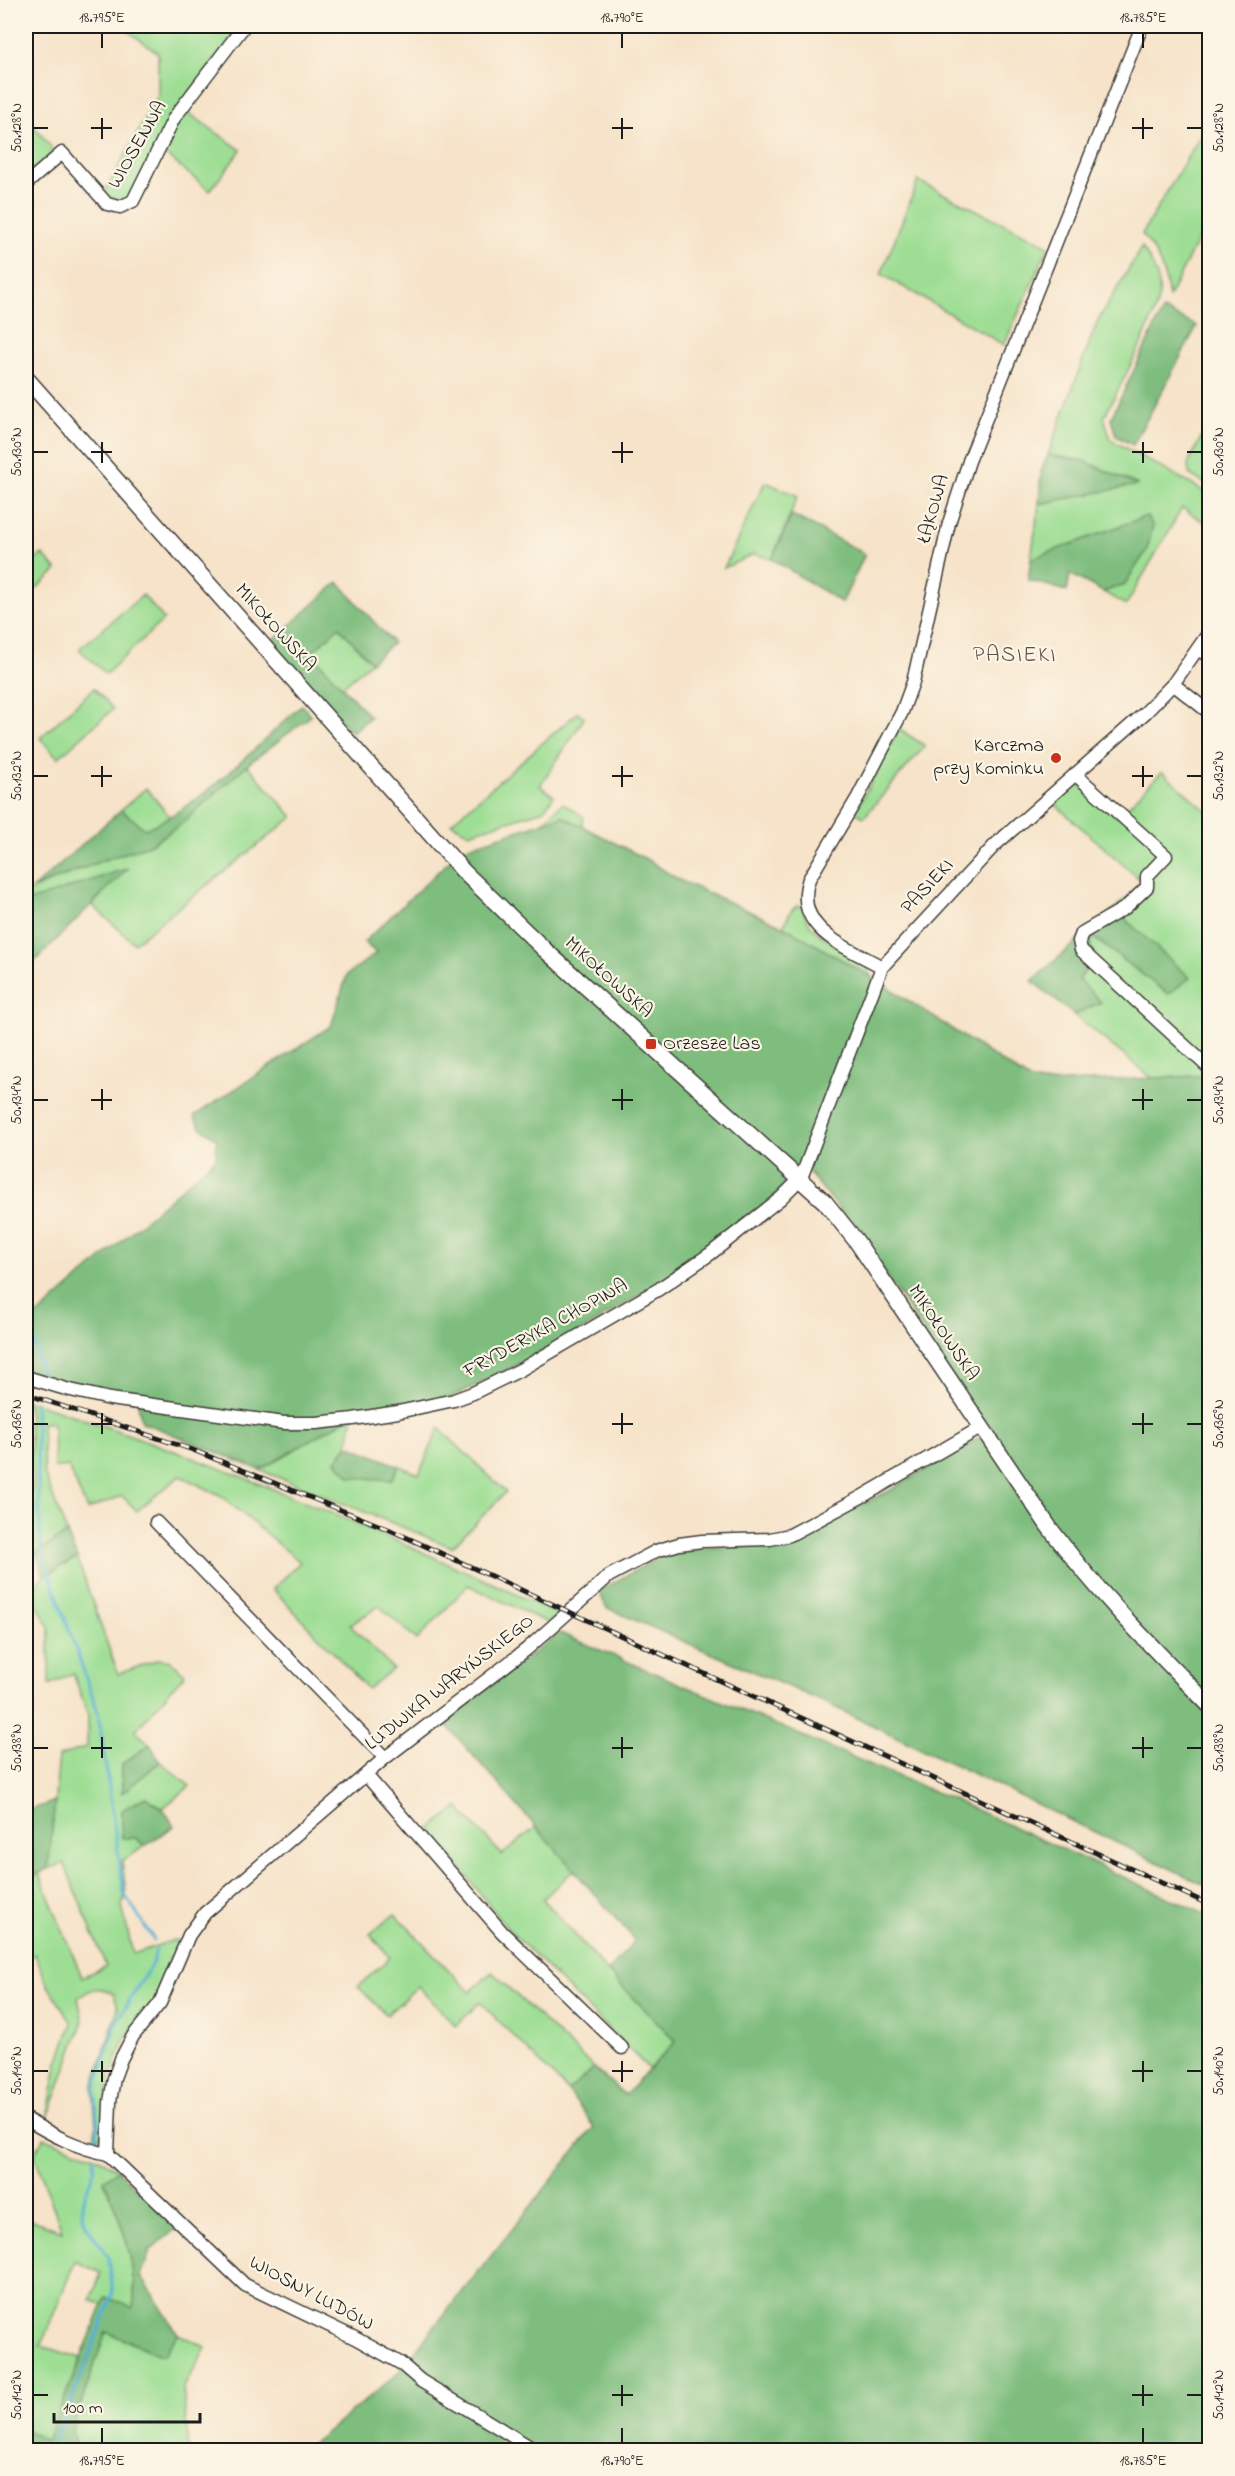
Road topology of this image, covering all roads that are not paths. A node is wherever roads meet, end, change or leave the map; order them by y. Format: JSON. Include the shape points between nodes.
{"nodes":[{"id":1,"x":244,"y":26,"type":"edge"},
{"id":2,"x":1142,"y":26,"type":"edge"},
{"id":3,"x":26,"y":184,"type":"edge"},
{"id":4,"x":26,"y":378,"type":"edge"},
{"id":5,"x":1209,"y":631,"type":"edge"},
{"id":6,"x":1197,"y":649,"type":"junction"},
{"id":7,"x":1209,"y":657,"type":"edge"},
{"id":8,"x":1173,"y":684,"type":"junction"},
{"id":9,"x":1209,"y":713,"type":"edge"},
{"id":10,"x":1075,"y":774,"type":"junction"},
{"id":11,"x":882,"y":967,"type":"junction"},
{"id":12,"x":1208,"y":1067,"type":"dead end"},
{"id":13,"x":801,"y":1178,"type":"junction"},
{"id":14,"x":26,"y":1377,"type":"edge"},
{"id":15,"x":982,"y":1427,"type":"junction"},
{"id":16,"x":156,"y":1522,"type":"dead end"},
{"id":17,"x":1209,"y":1706,"type":"edge"},
{"id":18,"x":385,"y":1758,"type":"junction"},
{"id":19,"x":366,"y":1775,"type":"junction"},
{"id":20,"x":622,"y":2048,"type":"dead end"},
{"id":21,"x":26,"y":2119,"type":"edge"},
{"id":22,"x":108,"y":2154,"type":"junction"},
{"id":23,"x":535,"y":2451,"type":"edge"}],
"edges":[{"from":1,"to":3,"type":"street","name":"WIOSENNA","via":[[174,118],[133,201],[120,207],[107,204],[62,153]]},
{"from":2,"to":11,"type":"street","name":"ŁĄKOWA","via":[[969,461],[949,523],[913,682],[902,712],[805,891],[809,915],[817,927]]},
{"from":4,"to":13,"type":"main road","name":"MIKOŁOWSKA","via":[[464,872],[545,950]]},
{"from":5,"to":6,"type":"street","name":"PASIEKI"},
{"from":6,"to":7,"type":"street"},
{"from":6,"to":8,"type":"street","name":"PASIEKI"},
{"from":8,"to":9,"type":"street"},
{"from":8,"to":10,"type":"street","name":"PASIEKI"},
{"from":10,"to":11,"type":"street","name":"PASIEKI","via":[[995,845]]},
{"from":10,"to":12,"type":"street","via":[[1166,856],[1147,876],[1147,886],[1125,908],[1082,933],[1081,950]]},
{"from":11,"to":13,"type":"street","name":"PASIEKI"},
{"from":13,"to":14,"type":"street","name":"FRYDERYKA CHOPINA","via":[[710,1254],[659,1289],[520,1370],[444,1402],[353,1419],[284,1423],[110,1399]]},
{"from":13,"to":15,"type":"main road","name":"MIKOŁOWSKA","via":[[852,1235]]},
{"from":15,"to":17,"type":"main road","name":"MIKOŁOWSKA","via":[[1082,1570]]},
{"from":15,"to":18,"type":"street","name":"LUDWIKA WARYŃSKIEGO","via":[[790,1534],[770,1539],[679,1544],[631,1563],[609,1576],[527,1649]]},
{"from":16,"to":18,"type":"street"},
{"from":18,"to":19,"type":"street","name":"LUDWIKA WARYŃSKIEGO"},
{"from":19,"to":20,"type":"street","via":[[502,1932]]},
{"from":19,"to":22,"type":"street","name":"LUDWIKA WARYŃSKIEGO","via":[[205,1913],[194,1928],[160,2003],[121,2058],[110,2102]]},
{"from":21,"to":22,"type":"street","name":"WIOSNY LUDÓW","via":[[80,2147]]},
{"from":22,"to":23,"type":"street","name":"WIOSNY LUDÓW","via":[[245,2285],[400,2363],[422,2381]]}]}
